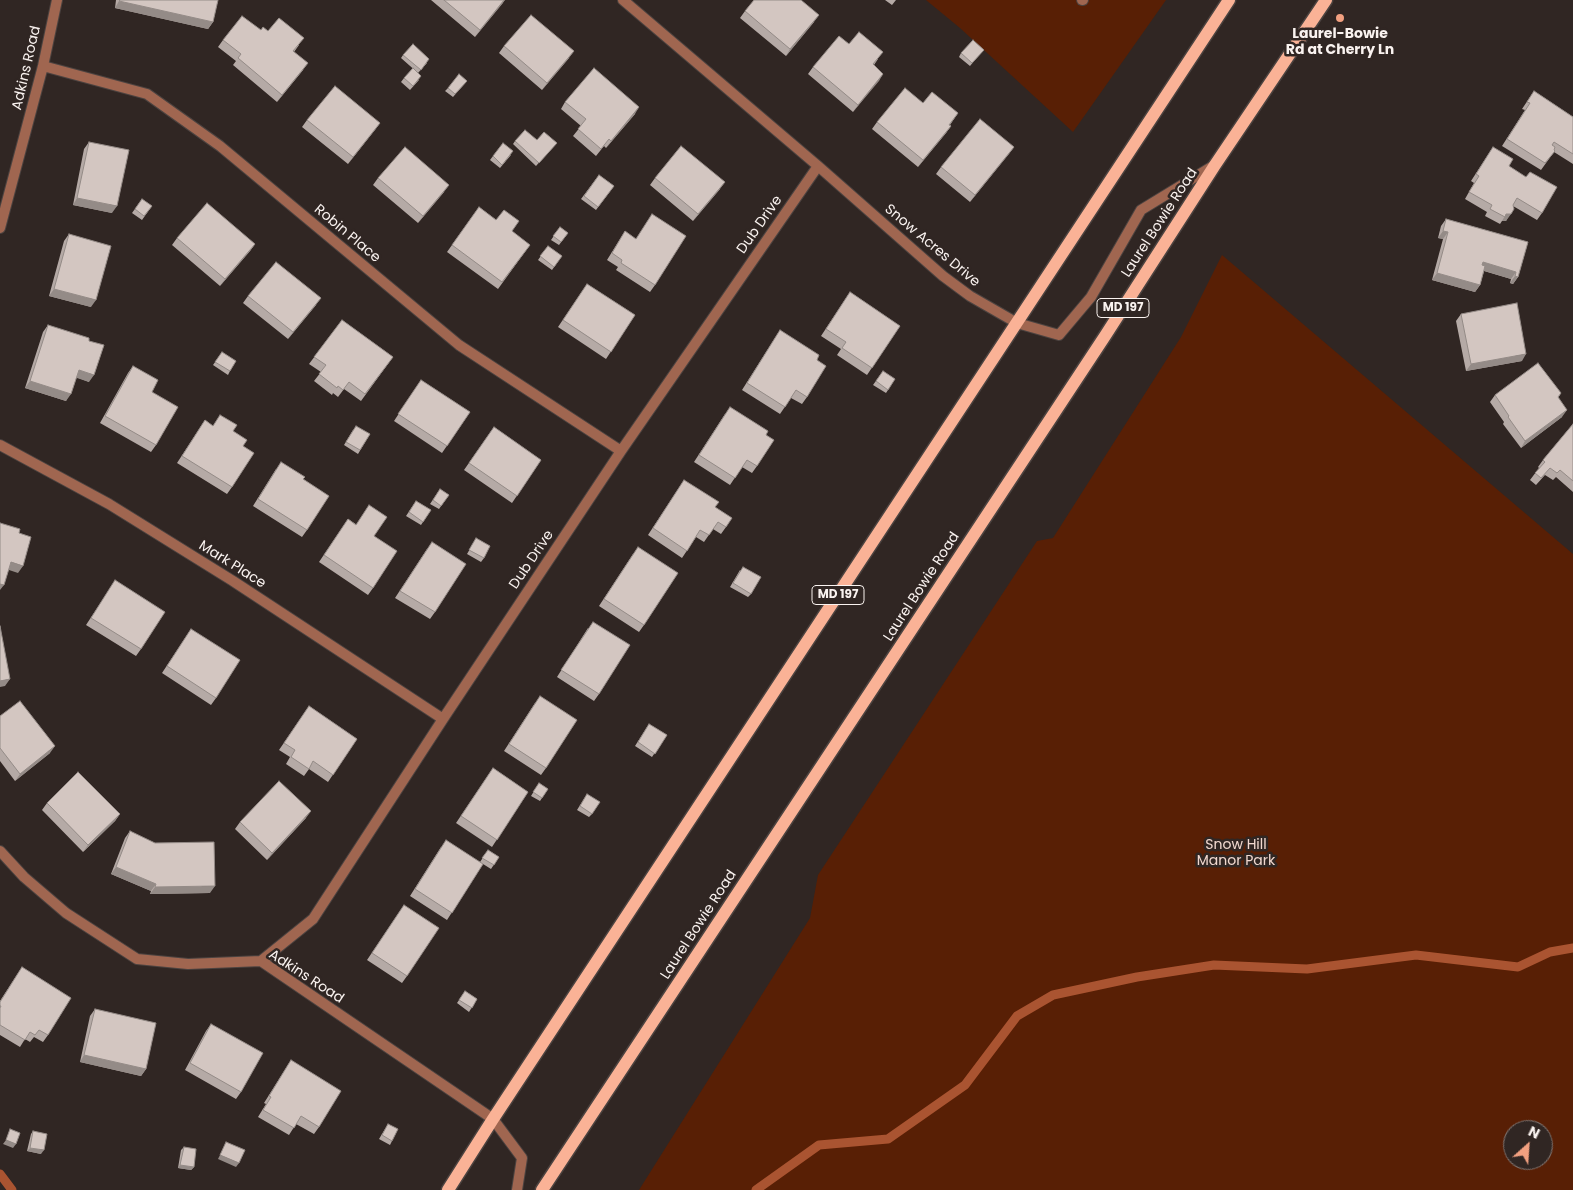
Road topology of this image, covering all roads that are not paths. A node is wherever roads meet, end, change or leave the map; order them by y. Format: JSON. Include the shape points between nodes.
{"nodes":[{"id":1,"x":57,"y":0,"type":"edge"},
{"id":2,"x":623,"y":0,"type":"edge"},
{"id":3,"x":1229,"y":0,"type":"edge"},
{"id":4,"x":1326,"y":0,"type":"edge"},
{"id":5,"x":43,"y":66,"type":"junction"},
{"id":6,"x":1215,"y":165,"type":"junction"},
{"id":7,"x":818,"y":166,"type":"junction"},
{"id":8,"x":0,"y":228,"type":"edge"},
{"id":9,"x":1017,"y":323,"type":"junction"},
{"id":10,"x":0,"y":445,"type":"edge"},
{"id":11,"x":621,"y":451,"type":"junction"},
{"id":12,"x":443,"y":719,"type":"junction"},
{"id":13,"x":0,"y":851,"type":"edge"},
{"id":14,"x":262,"y":961,"type":"junction"},
{"id":15,"x":493,"y":1119,"type":"junction"},
{"id":16,"x":448,"y":1190,"type":"edge"},
{"id":17,"x":517,"y":1190,"type":"edge"},
{"id":18,"x":542,"y":1190,"type":"edge"}],
"edges":[{"from":1,"to":5,"type":"street","name":"Adkins Road"},
{"from":2,"to":7,"type":"street","name":"Snow Acres Drive"},
{"from":3,"to":9,"type":"main road","number":"MD 197"},
{"from":4,"to":6,"type":"main road","name":"Laurel Bowie Road","number":"MD 197"},
{"from":5,"to":8,"type":"street","name":"Adkins Road"},
{"from":5,"to":11,"type":"street","name":"Robin Place","via":[[147,94],[220,146],[459,345]]},
{"from":6,"to":9,"type":"street","name":"Snow Acres Drive","via":[[1141,210],[1091,297],[1059,335]]},
{"from":6,"to":18,"type":"main road","name":"Laurel Bowie Road","number":"MD 197","via":[[1106,336]]},
{"from":7,"to":9,"type":"street","name":"Snow Acres Drive","via":[[943,276]]},
{"from":7,"to":11,"type":"street","name":"Dub Drive"},
{"from":9,"to":15,"type":"main road","number":"MD 197"},
{"from":10,"to":12,"type":"street","name":"Mark Place","via":[[118,509]]},
{"from":11,"to":12,"type":"street","name":"Dub Drive"},
{"from":12,"to":14,"type":"street","name":"Dub Drive","via":[[313,919]]},
{"from":13,"to":14,"type":"street","name":"Adkins Road","via":[[24,877],[66,913],[137,959],[188,964]]},
{"from":14,"to":15,"type":"street","name":"Adkins Road"},
{"from":15,"to":16,"type":"main road","number":"MD 197"},
{"from":15,"to":17,"type":"street","name":"Adkins Road","via":[[522,1158]]}]}
